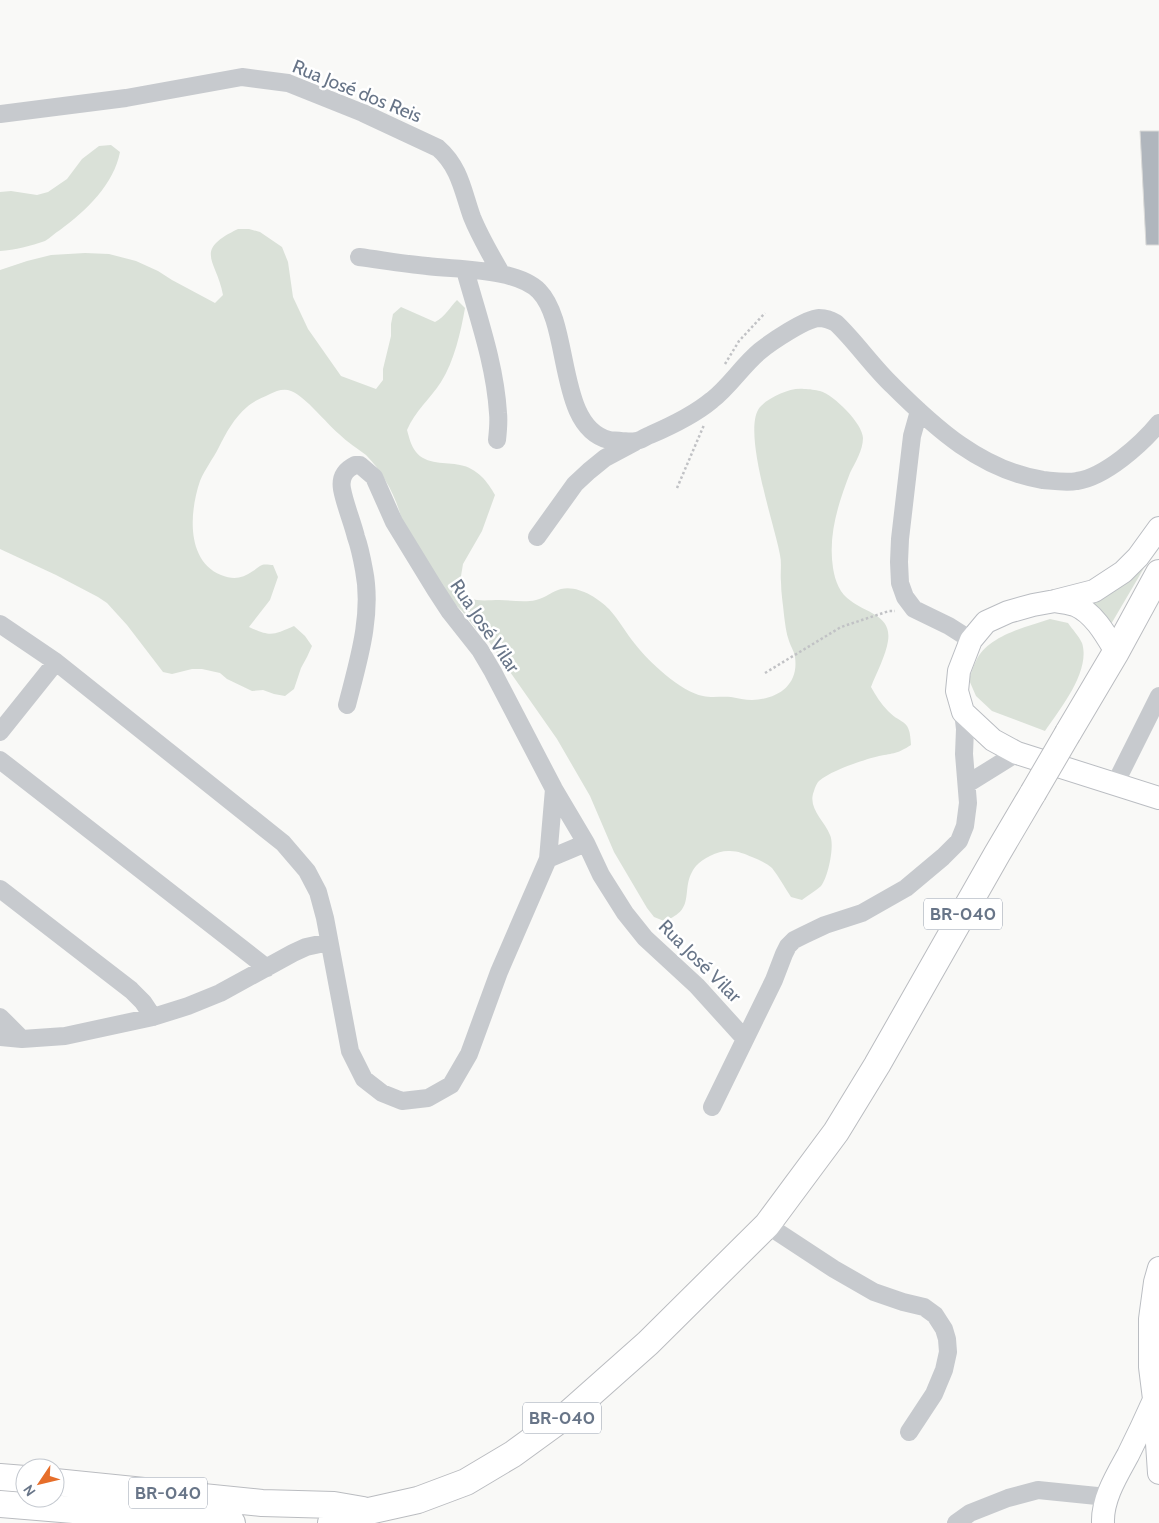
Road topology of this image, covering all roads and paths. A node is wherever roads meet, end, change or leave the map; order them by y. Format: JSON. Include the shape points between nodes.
{"nodes":[{"id":1,"x":0,"y":114,"type":"edge"},
{"id":2,"x":359,"y":257,"type":"dead end"},
{"id":3,"x":465,"y":270,"type":"junction"},
{"id":4,"x":501,"y":273,"type":"junction"},
{"id":5,"x":919,"y":410,"type":"junction"},
{"id":6,"x":1159,"y":423,"type":"edge"},
{"id":7,"x":497,"y":440,"type":"dead end"},
{"id":8,"x":636,"y":441,"type":"junction"},
{"id":9,"x":1159,"y":528,"type":"edge"},
{"id":10,"x":537,"y":537,"type":"dead end"},
{"id":11,"x":1159,"y":573,"type":"edge"},
{"id":12,"x":1056,"y":601,"type":"junction"},
{"id":13,"x":914,"y":609,"type":"junction"},
{"id":14,"x":0,"y":624,"type":"edge"},
{"id":15,"x":971,"y":640,"type":"junction"},
{"id":16,"x":1116,"y":652,"type":"junction"},
{"id":17,"x":56,"y":662,"type":"junction"},
{"id":18,"x":765,"y":673,"type":"dead end"},
{"id":19,"x":1159,"y":696,"type":"edge"},
{"id":20,"x":347,"y":705,"type":"dead end"},
{"id":21,"x":963,"y":712,"type":"junction"},
{"id":22,"x":0,"y":732,"type":"edge"},
{"id":23,"x":1017,"y":753,"type":"junction"},
{"id":24,"x":0,"y":760,"type":"edge"},
{"id":25,"x":966,"y":784,"type":"junction"},
{"id":26,"x":1115,"y":784,"type":"junction"},
{"id":27,"x":554,"y":789,"type":"junction"},
{"id":28,"x":1158,"y":799,"type":"edge"},
{"id":29,"x":586,"y":843,"type":"junction"},
{"id":30,"x":548,"y":859,"type":"junction"},
{"id":31,"x":0,"y":889,"type":"edge"},
{"id":32,"x":329,"y":942,"type":"junction"},
{"id":33,"x":267,"y":968,"type":"junction"},
{"id":34,"x":0,"y":1017,"type":"edge"},
{"id":35,"x":153,"y":1017,"type":"junction"},
{"id":36,"x":0,"y":1037,"type":"edge"},
{"id":37,"x":22,"y":1039,"type":"junction"},
{"id":38,"x":746,"y":1039,"type":"junction"},
{"id":39,"x":712,"y":1107,"type":"dead end"},
{"id":40,"x":767,"y":1225,"type":"junction"},
{"id":41,"x":1159,"y":1268,"type":"edge"},
{"id":42,"x":1157,"y":1401,"type":"edge"},
{"id":43,"x":909,"y":1432,"type":"dead end"},
{"id":44,"x":1159,"y":1461,"type":"edge"},
{"id":45,"x":0,"y":1477,"type":"edge"},
{"id":46,"x":15,"y":1478,"type":"edge"},
{"id":47,"x":65,"y":1482,"type":"edge"},
{"id":48,"x":1107,"y":1498,"type":"junction"},
{"id":49,"x":0,"y":1504,"type":"edge"},
{"id":50,"x":369,"y":1511,"type":"junction"},
{"id":51,"x":232,"y":1523,"type":"edge"},
{"id":52,"x":332,"y":1523,"type":"edge"},
{"id":53,"x":956,"y":1523,"type":"edge"},
{"id":54,"x":1103,"y":1523,"type":"edge"}],
"edges":[{"from":1,"to":4,"type":"street","name":"Rua José dos Reis","via":[[126,98],[242,77],[288,83],[364,112],[448,156],[482,240]]},
{"from":2,"to":3,"type":"street"},
{"from":3,"to":4,"type":"street"},
{"from":3,"to":7,"type":"street","via":[[495,382]]},
{"from":4,"to":8,"type":"street","via":[[524,281],[539,291],[548,303],[575,402],[584,421],[609,440]]},
{"from":5,"to":6,"type":"street","via":[[964,448],[998,467],[1057,482],[1078,481],[1099,474],[1126,455]]},
{"from":5,"to":8,"type":"street","via":[[891,385],[836,323],[817,318],[791,330],[759,352],[713,400],[667,428]]},
{"from":5,"to":13,"type":"street","via":[[912,436],[899,562],[900,583]]},
{"from":8,"to":10,"type":"street","via":[[605,458],[575,484]]},
{"from":9,"to":12,"type":"main road","via":[[1123,572],[1094,591]]},
{"from":11,"to":16,"type":"highway","number":"BR-040"},
{"from":12,"to":15,"type":"main road","via":[[1008,612],[986,622]]},
{"from":12,"to":16,"type":"main road","via":[[1074,604],[1083,610],[1106,635]]},
{"from":13,"to":15,"type":"street"},
{"from":13,"to":18,"type":"path","via":[[888,611],[841,627]]},
{"from":14,"to":17,"type":"street"},
{"from":15,"to":21,"type":"main road","via":[[959,671],[957,691]]},
{"from":16,"to":40,"type":"highway","number":"BR-040","bridge":true,"via":[[857,1098]]},
{"from":17,"to":22,"type":"street"},
{"from":17,"to":32,"type":"street","via":[[283,843],[307,871],[318,892]]},
{"from":19,"to":26,"type":"street"},
{"from":20,"to":27,"type":"street","name":"Rua José Vilar","via":[[359,659],[366,608],[365,573],[342,488],[344,473],[355,464],[374,477],[394,522],[450,612],[480,650]]},
{"from":21,"to":23,"type":"main road","via":[[993,740]]},
{"from":21,"to":25,"type":"street","name":"Rua José Vilar"},
{"from":23,"to":25,"type":"street"},
{"from":23,"to":26,"type":"main road"},
{"from":24,"to":33,"type":"street"},
{"from":25,"to":38,"type":"street","name":"Rua José Vilar","via":[[966,826],[959,840],[906,888],[862,913],[794,940],[784,954]]},
{"from":26,"to":28,"type":"main road"},
{"from":27,"to":29,"type":"street","name":"Rua José Vilar"},
{"from":27,"to":30,"type":"street"},
{"from":29,"to":30,"type":"street"},
{"from":29,"to":38,"type":"street","name":"Rua José Vilar","via":[[635,927],[682,970]]},
{"from":30,"to":32,"type":"street","via":[[499,972],[469,1054],[451,1085],[428,1098],[402,1101],[382,1093],[364,1079],[350,1051]]},
{"from":31,"to":35,"type":"street","via":[[130,990]]},
{"from":32,"to":33,"type":"street","via":[[292,952]]},
{"from":33,"to":35,"type":"street","via":[[220,993]]},
{"from":34,"to":37,"type":"street"},
{"from":35,"to":37,"type":"street","via":[[65,1036]]},
{"from":36,"to":37,"type":"street"},
{"from":38,"to":39,"type":"street","name":"Rua José Vilar"},
{"from":40,"to":43,"type":"street","via":[[874,1292],[924,1307],[935,1315],[947,1339],[944,1370],[934,1394]]},
{"from":40,"to":50,"type":"highway","number":"BR-040","via":[[648,1343],[568,1414],[513,1454],[466,1482],[418,1500]]},
{"from":41,"to":42,"type":"main road","via":[[1150,1319],[1150,1367]]},
{"from":42,"to":44,"type":"main road"},
{"from":42,"to":48,"type":"main road","via":[[1116,1475]]},
{"from":45,"to":46,"type":"highway"},
{"from":47,"to":50,"type":"highway","number":"BR-040","via":[[262,1503],[334,1505]]},
{"from":48,"to":53,"type":"street","via":[[1038,1490],[970,1513]]},
{"from":48,"to":54,"type":"main road"},
{"from":49,"to":51,"type":"highway","number":"BR-040"},
{"from":50,"to":52,"type":"highway","number":"BR-040"}]}
